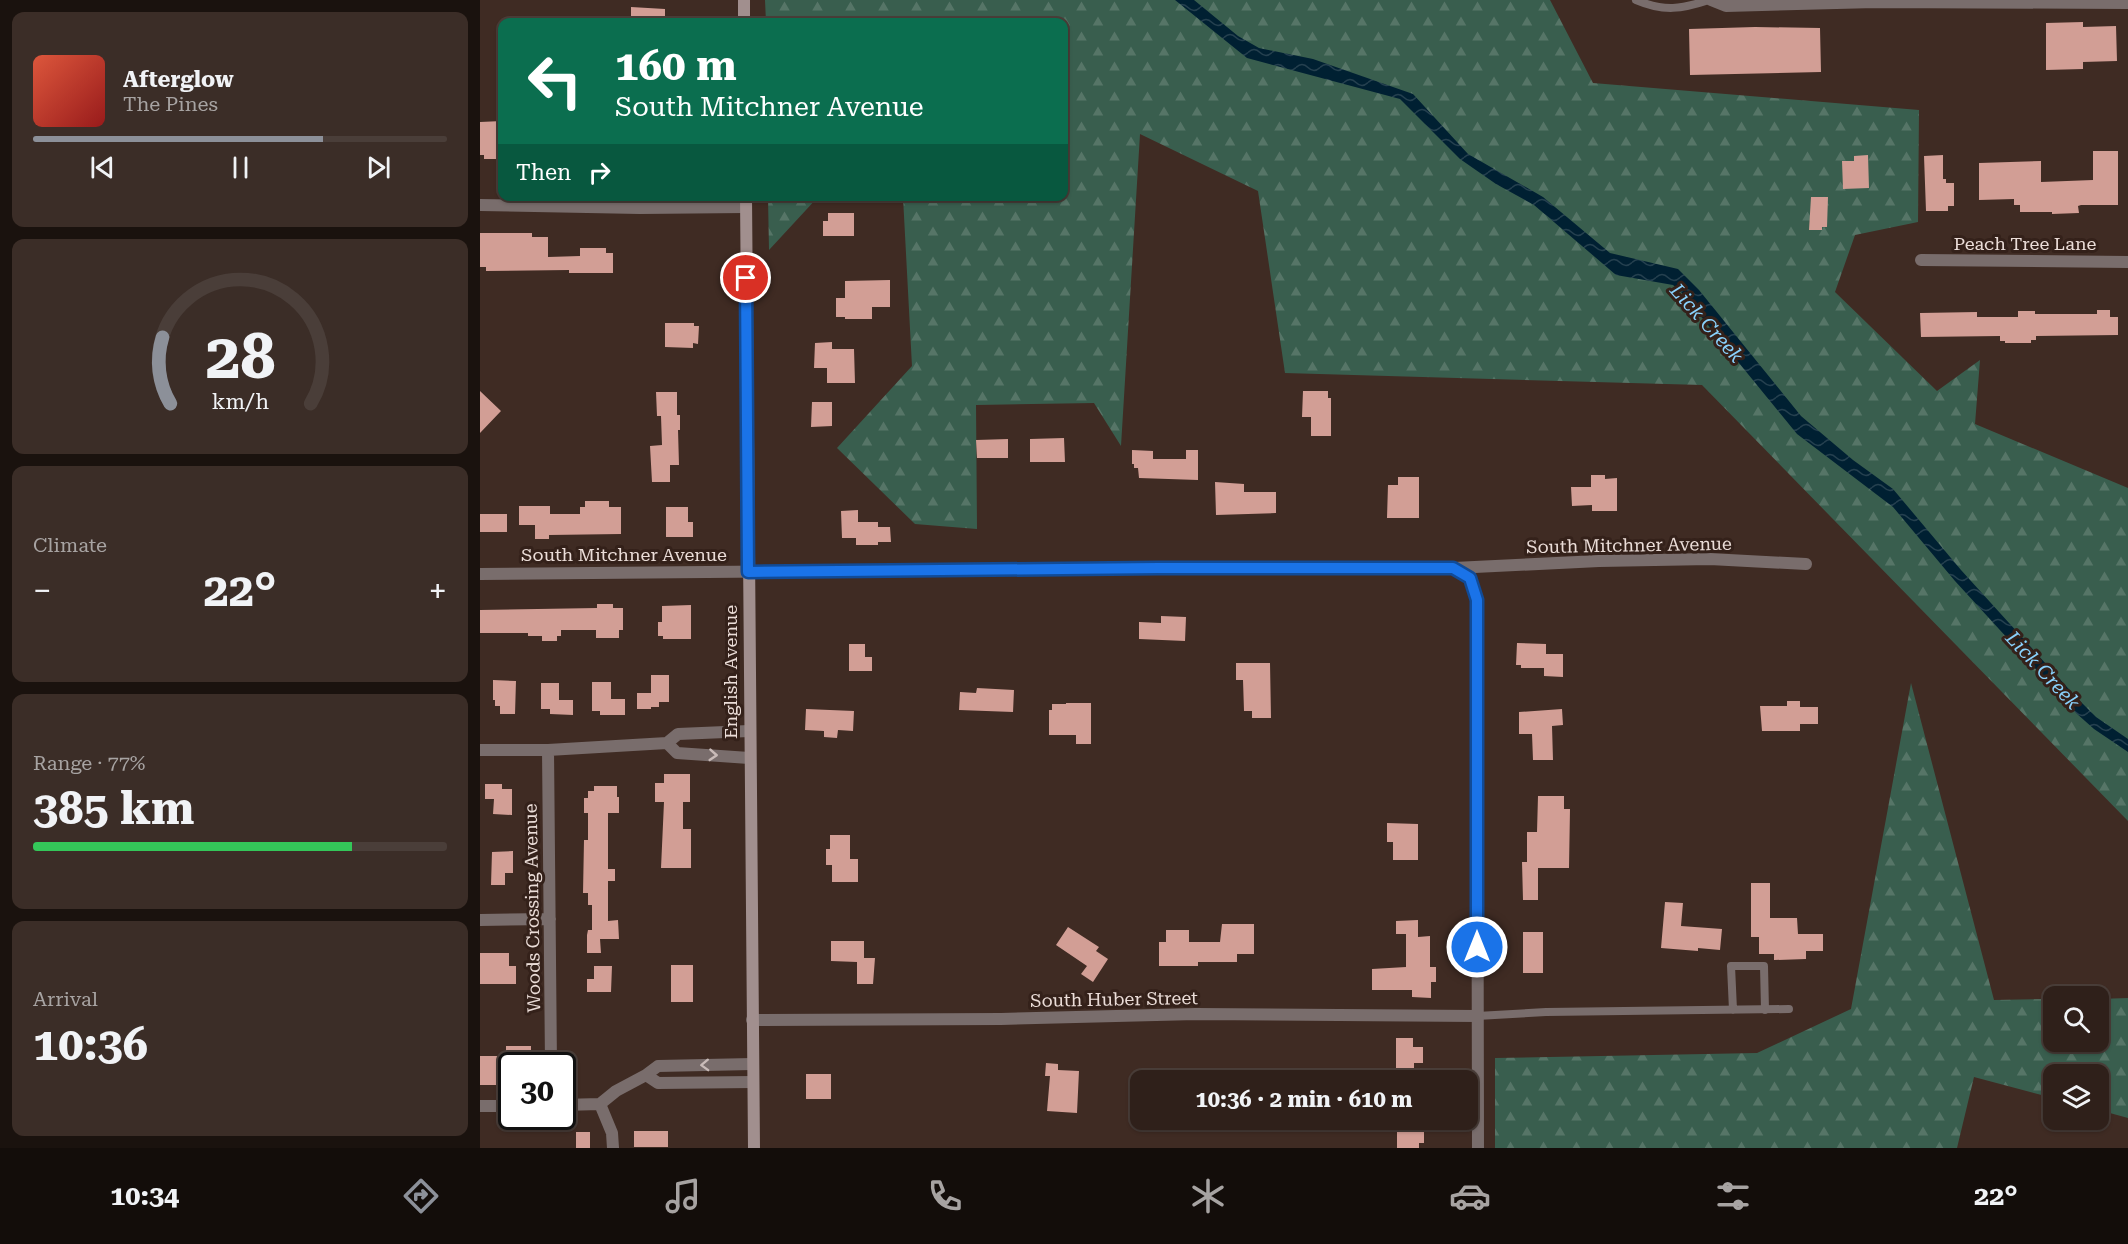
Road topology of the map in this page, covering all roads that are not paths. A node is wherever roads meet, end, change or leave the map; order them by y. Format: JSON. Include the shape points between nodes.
{"nodes":[{"id":1,"x":744,"y":0,"type":"edge"},
{"id":2,"x":1636,"y":0,"type":"edge"},
{"id":3,"x":1710,"y":0,"type":"edge"},
{"id":4,"x":1875,"y":1,"type":"edge"},
{"id":5,"x":2025,"y":2,"type":"edge"},
{"id":6,"x":2128,"y":3,"type":"edge"},
{"id":7,"x":744,"y":18,"type":"edge"},
{"id":8,"x":746,"y":202,"type":"edge"},
{"id":9,"x":480,"y":205,"type":"edge"},
{"id":10,"x":1922,"y":260,"type":"dead end"},
{"id":11,"x":2128,"y":262,"type":"edge"},
{"id":12,"x":1806,"y":564,"type":"dead end"},
{"id":13,"x":1453,"y":568,"type":"junction"},
{"id":14,"x":748,"y":572,"type":"junction"},
{"id":15,"x":480,"y":573,"type":"edge"},
{"id":16,"x":749,"y":731,"type":"junction"},
{"id":17,"x":667,"y":743,"type":"junction"},
{"id":18,"x":480,"y":750,"type":"edge"},
{"id":19,"x":548,"y":750,"type":"junction"},
{"id":20,"x":749,"y":758,"type":"junction"},
{"id":21,"x":550,"y":919,"type":"junction"},
{"id":22,"x":480,"y":920,"type":"edge"},
{"id":23,"x":1789,"y":1009,"type":"dead end"},
{"id":24,"x":1732,"y":1010,"type":"junction"},
{"id":25,"x":1765,"y":1010,"type":"junction"},
{"id":26,"x":1477,"y":1016,"type":"junction"},
{"id":27,"x":753,"y":1020,"type":"junction"},
{"id":28,"x":551,"y":1052,"type":"edge"},
{"id":29,"x":753,"y":1064,"type":"junction"},
{"id":30,"x":646,"y":1075,"type":"junction"},
{"id":31,"x":753,"y":1082,"type":"junction"},
{"id":32,"x":600,"y":1104,"type":"junction"},
{"id":33,"x":576,"y":1105,"type":"edge"},
{"id":34,"x":480,"y":1106,"type":"edge"},
{"id":35,"x":498,"y":1106,"type":"edge"},
{"id":36,"x":480,"y":1119,"type":"edge"},
{"id":37,"x":613,"y":1148,"type":"edge"},
{"id":38,"x":754,"y":1148,"type":"edge"},
{"id":39,"x":1478,"y":1148,"type":"edge"}],
"edges":[{"from":1,"to":7,"type":"street"},
{"from":2,"to":3,"type":"lane","via":[[1655,7],[1682,9]]},
{"from":3,"to":4,"type":"street","via":[[1726,6]]},
{"from":4,"to":5,"type":"street"},
{"from":5,"to":6,"type":"street"},
{"from":8,"to":9,"type":"street","via":[[640,208]]},
{"from":8,"to":14,"type":"street","name":"English Avenue"},
{"from":10,"to":11,"type":"street","name":"Peach Tree Lane"},
{"from":12,"to":13,"type":"street","name":"South Mitchner Avenue","via":[[1710,559]]},
{"from":13,"to":14,"type":"street","name":"South Mitchner Avenue"},
{"from":13,"to":26,"type":"street","via":[[1470,578],[1477,600]]},
{"from":14,"to":15,"type":"street","name":"South Mitchner Avenue"},
{"from":14,"to":16,"type":"street","name":"English Avenue"},
{"from":16,"to":17,"type":"street","via":[[678,734]]},
{"from":16,"to":20,"type":"street","name":"English Avenue"},
{"from":17,"to":19,"type":"street"},
{"from":17,"to":20,"type":"street","one_way":true,"via":[[677,753]]},
{"from":18,"to":19,"type":"street"},
{"from":19,"to":21,"type":"street","name":"Woods Crossing Avenue"},
{"from":20,"to":27,"type":"street","name":"English Avenue"},
{"from":21,"to":22,"type":"street"},
{"from":21,"to":28,"type":"street","name":"Woods Crossing Avenue"},
{"from":23,"to":25,"type":"lane"},
{"from":24,"to":25,"type":"lane"},
{"from":24,"to":25,"type":"lane","via":[[1731,966],[1764,966]]},
{"from":24,"to":26,"type":"lane"},
{"from":26,"to":27,"type":"street","name":"South Huber Street","via":[[1196,1014],[1001,1020]]},
{"from":26,"to":39,"type":"street"},
{"from":27,"to":29,"type":"street","name":"English Avenue"},
{"from":29,"to":30,"type":"street","one_way":true,"via":[[658,1066]]},
{"from":29,"to":31,"type":"street","name":"English Avenue"},
{"from":30,"to":31,"type":"street","via":[[658,1083]]},
{"from":30,"to":32,"type":"street"},
{"from":31,"to":38,"type":"street","name":"English Avenue"},
{"from":32,"to":33,"type":"street"},
{"from":32,"to":37,"type":"street","via":[[612,1133]]},
{"from":34,"to":35,"type":"street"},
{"from":34,"to":36,"type":"street"}]}
